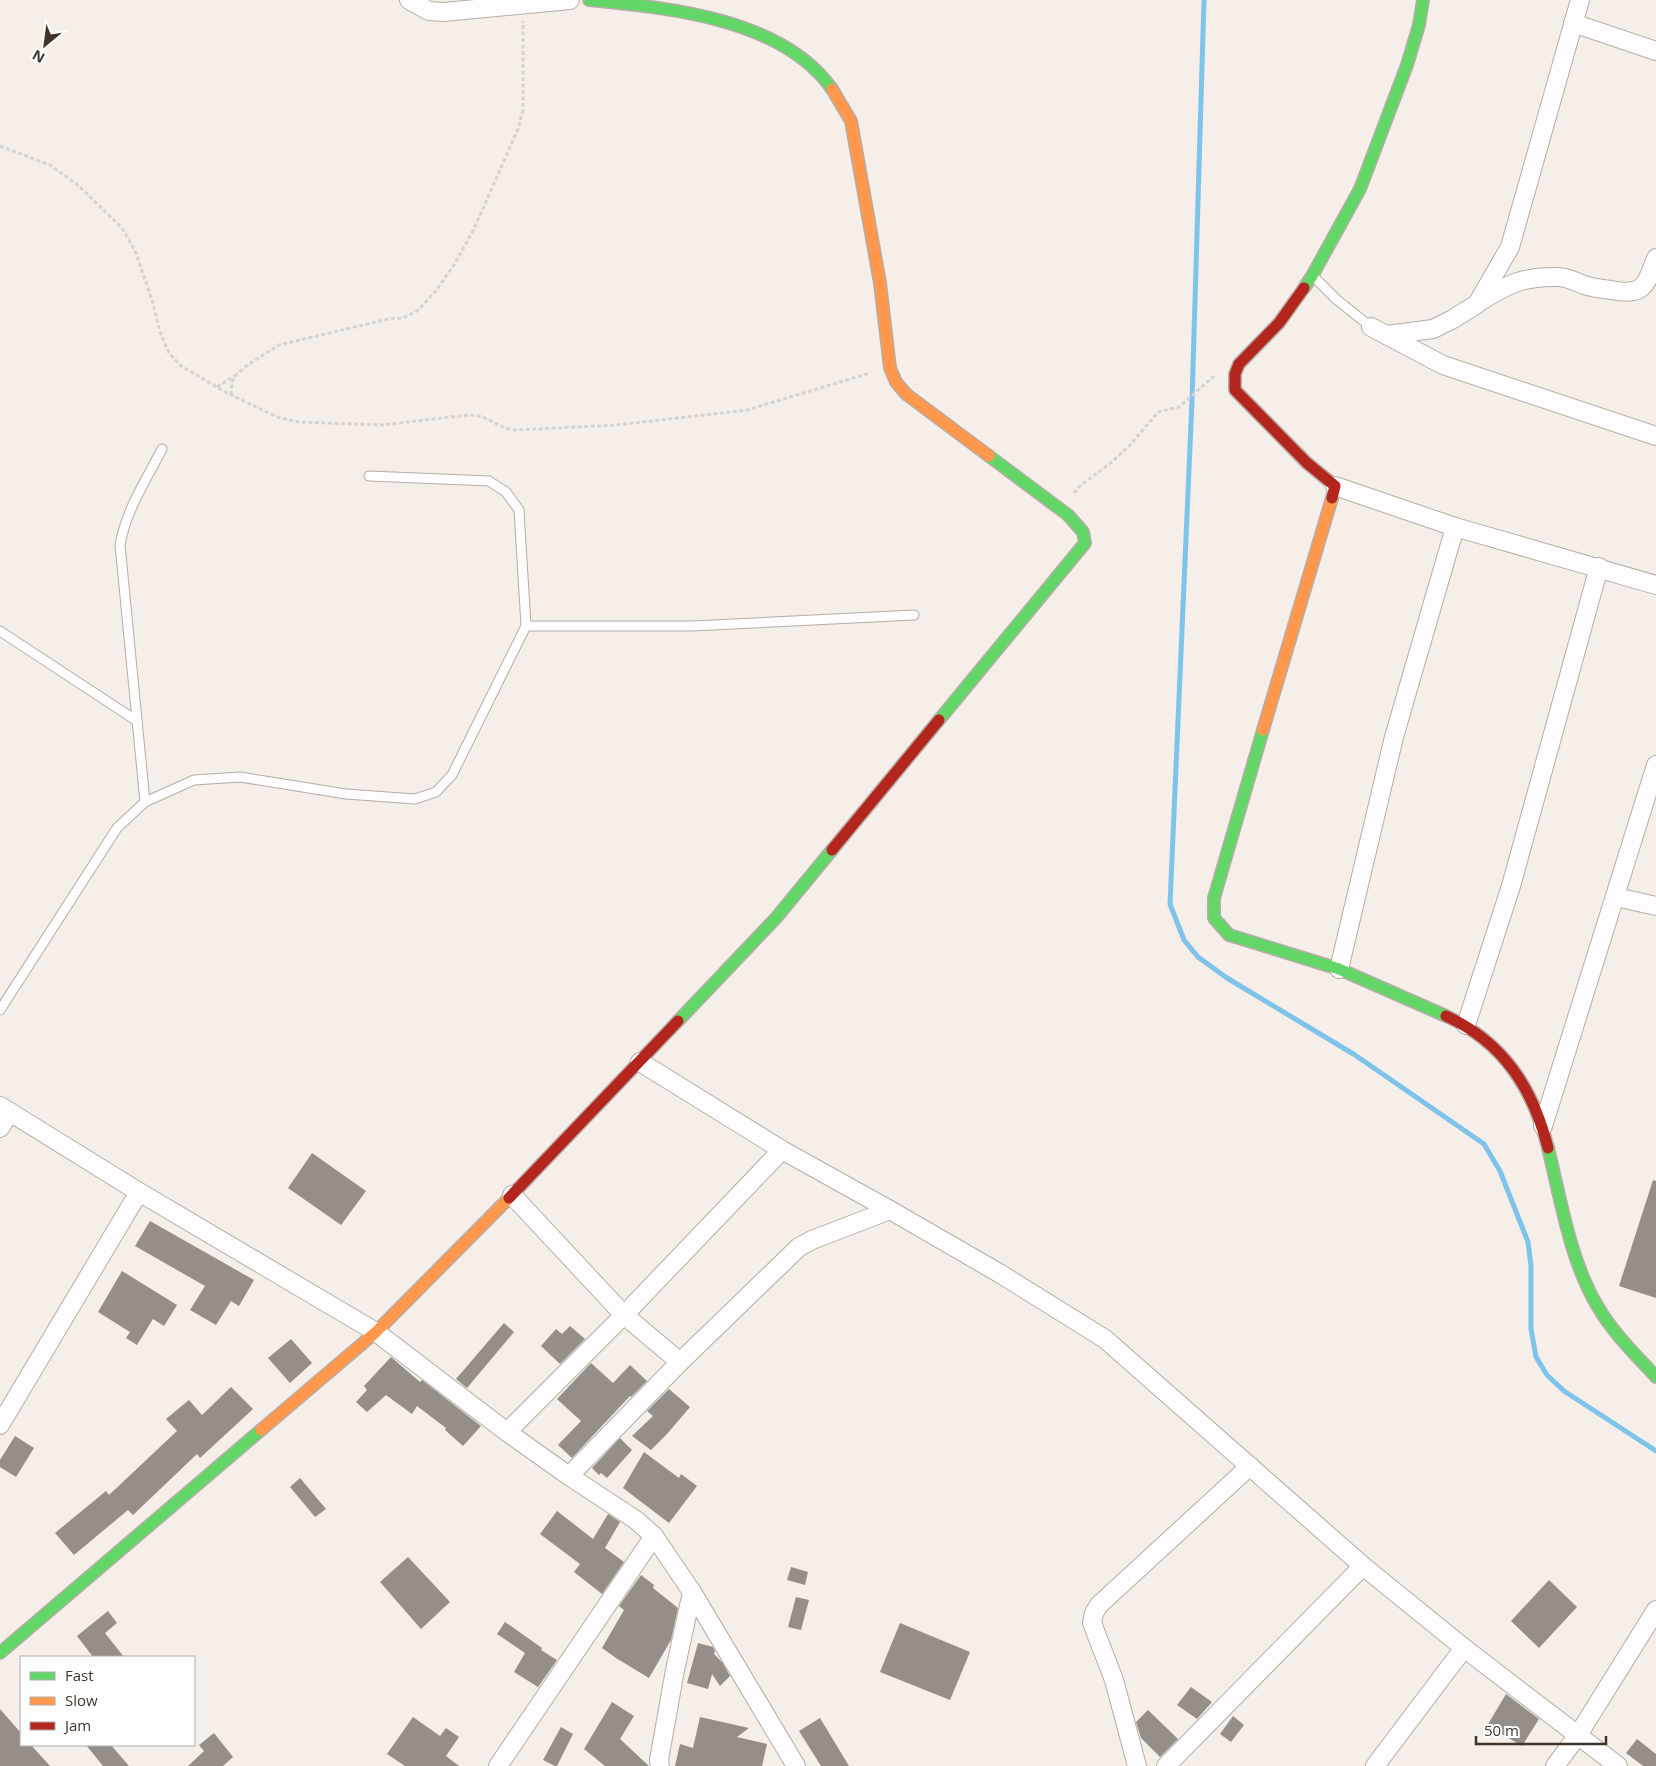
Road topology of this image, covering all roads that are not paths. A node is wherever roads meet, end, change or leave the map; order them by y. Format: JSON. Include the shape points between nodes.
{"nodes":[{"id":1,"x":409,"y":0,"type":"edge"},
{"id":2,"x":570,"y":0,"type":"edge"},
{"id":3,"x":589,"y":0,"type":"edge"},
{"id":4,"x":1422,"y":0,"type":"edge"},
{"id":5,"x":1580,"y":0,"type":"edge"},
{"id":6,"x":1573,"y":23,"type":"junction"},
{"id":7,"x":1656,"y":51,"type":"edge"},
{"id":8,"x":1656,"y":258,"type":"edge"},
{"id":9,"x":1312,"y":276,"type":"junction"},
{"id":10,"x":1476,"y":304,"type":"junction"},
{"id":11,"x":1371,"y":327,"type":"joint"},
{"id":12,"x":1387,"y":335,"type":"junction"},
{"id":13,"x":1656,"y":436,"type":"edge"},
{"id":14,"x":162,"y":449,"type":"dead end"},
{"id":15,"x":369,"y":476,"type":"dead end"},
{"id":16,"x":1335,"y":486,"type":"junction"},
{"id":17,"x":1455,"y":527,"type":"junction"},
{"id":18,"x":1599,"y":567,"type":"junction"},
{"id":19,"x":1656,"y":585,"type":"edge"},
{"id":20,"x":914,"y":615,"type":"dead end"},
{"id":21,"x":526,"y":626,"type":"junction"},
{"id":22,"x":0,"y":631,"type":"edge"},
{"id":23,"x":137,"y":721,"type":"junction"},
{"id":24,"x":1656,"y":765,"type":"edge"},
{"id":25,"x":145,"y":802,"type":"junction"},
{"id":26,"x":1616,"y":897,"type":"junction"},
{"id":27,"x":1656,"y":906,"type":"edge"},
{"id":28,"x":1340,"y":969,"type":"junction"},
{"id":29,"x":0,"y":1010,"type":"edge"},
{"id":30,"x":1466,"y":1025,"type":"junction"},
{"id":31,"x":640,"y":1062,"type":"junction"},
{"id":32,"x":5,"y":1110,"type":"edge"},
{"id":33,"x":1543,"y":1126,"type":"junction"},
{"id":34,"x":0,"y":1128,"type":"edge"},
{"id":35,"x":782,"y":1150,"type":"junction"},
{"id":36,"x":139,"y":1192,"type":"junction"},
{"id":37,"x":512,"y":1196,"type":"junction"},
{"id":38,"x":890,"y":1210,"type":"junction"},
{"id":39,"x":624,"y":1315,"type":"junction"},
{"id":40,"x":376,"y":1332,"type":"junction"},
{"id":41,"x":680,"y":1362,"type":"junction"},
{"id":42,"x":1656,"y":1377,"type":"edge"},
{"id":43,"x":0,"y":1425,"type":"edge"},
{"id":44,"x":507,"y":1432,"type":"junction"},
{"id":45,"x":1250,"y":1466,"type":"junction"},
{"id":46,"x":569,"y":1476,"type":"junction"},
{"id":47,"x":654,"y":1536,"type":"junction"},
{"id":48,"x":1363,"y":1566,"type":"junction"},
{"id":49,"x":692,"y":1592,"type":"junction"},
{"id":50,"x":1656,"y":1610,"type":"edge"},
{"id":51,"x":1464,"y":1648,"type":"junction"},
{"id":52,"x":0,"y":1653,"type":"edge"},
{"id":53,"x":1578,"y":1735,"type":"junction"},
{"id":54,"x":498,"y":1766,"type":"edge"},
{"id":55,"x":660,"y":1766,"type":"edge"},
{"id":56,"x":796,"y":1766,"type":"edge"},
{"id":57,"x":1137,"y":1766,"type":"edge"},
{"id":58,"x":1166,"y":1766,"type":"edge"},
{"id":59,"x":1375,"y":1766,"type":"edge"},
{"id":60,"x":1555,"y":1766,"type":"edge"},
{"id":61,"x":1618,"y":1766,"type":"edge"}],
"edges":[{"from":1,"to":2,"type":"street","via":[[429,11],[444,12]]},
{"from":3,"to":31,"type":"street","via":[[656,7],[720,20],[757,32],[796,53],[821,75],[851,121],[880,283],[890,368],[896,382],[906,394],[1070,518],[1083,532],[1085,543],[776,918]]},
{"from":4,"to":9,"type":"street","via":[[1419,25],[1383,131],[1360,188]]},
{"from":5,"to":6,"type":"street"},
{"from":6,"to":7,"type":"street"},
{"from":6,"to":10,"type":"street","via":[[1510,247]]},
{"from":8,"to":10,"type":"street","via":[[1650,278],[1640,290],[1627,293],[1590,287],[1561,277],[1541,277],[1518,281]]},
{"from":9,"to":11,"type":"lane"},
{"from":9,"to":16,"type":"street","via":[[1280,323],[1240,364],[1235,374],[1235,390],[1307,464]]},
{"from":10,"to":12,"type":"street","via":[[1433,329]]},
{"from":11,"to":12,"type":"street"},
{"from":12,"to":13,"type":"street","via":[[1443,365]]},
{"from":14,"to":23,"type":"lane","via":[[128,513],[120,545]]},
{"from":15,"to":21,"type":"lane","via":[[489,481],[506,492],[519,510]]},
{"from":16,"to":17,"type":"street"},
{"from":16,"to":28,"type":"street","via":[[1221,873],[1214,898],[1214,918],[1229,935]]},
{"from":17,"to":18,"type":"street"},
{"from":17,"to":28,"type":"street","via":[[1394,736]]},
{"from":18,"to":19,"type":"street"},
{"from":18,"to":30,"type":"street","via":[[1511,886]]},
{"from":20,"to":21,"type":"lane","via":[[692,626]]},
{"from":21,"to":25,"type":"lane","via":[[452,775],[436,792],[415,799],[346,794],[240,777],[194,780]]},
{"from":22,"to":23,"type":"lane"},
{"from":23,"to":25,"type":"lane"},
{"from":24,"to":26,"type":"street"},
{"from":25,"to":29,"type":"lane","via":[[117,828]]},
{"from":26,"to":27,"type":"street"},
{"from":26,"to":33,"type":"street"},
{"from":28,"to":30,"type":"street"},
{"from":30,"to":33,"type":"street","via":[[1484,1038],[1522,1081]]},
{"from":31,"to":35,"type":"street"},
{"from":31,"to":37,"type":"street"},
{"from":32,"to":34,"type":"street"},
{"from":32,"to":36,"type":"street"},
{"from":33,"to":42,"type":"street","via":[[1576,1259],[1597,1306],[1614,1331]]},
{"from":35,"to":38,"type":"street"},
{"from":35,"to":39,"type":"street"},
{"from":36,"to":40,"type":"street"},
{"from":36,"to":43,"type":"street"},
{"from":37,"to":39,"type":"street"},
{"from":37,"to":40,"type":"street"},
{"from":38,"to":41,"type":"street","via":[[812,1240],[800,1248]]},
{"from":38,"to":45,"type":"street","via":[[1105,1339]]},
{"from":39,"to":41,"type":"street"},
{"from":39,"to":44,"type":"street"},
{"from":40,"to":44,"type":"street"},
{"from":40,"to":52,"type":"street"},
{"from":41,"to":46,"type":"street"},
{"from":44,"to":46,"type":"street"},
{"from":45,"to":48,"type":"street"},
{"from":45,"to":57,"type":"street","via":[[1094,1613],[1092,1623],[1114,1680]]},
{"from":46,"to":47,"type":"street","via":[[636,1520]]},
{"from":47,"to":49,"type":"street"},
{"from":47,"to":54,"type":"street"},
{"from":48,"to":51,"type":"street"},
{"from":48,"to":58,"type":"street"},
{"from":49,"to":55,"type":"street","via":[[675,1670]]},
{"from":49,"to":56,"type":"street"},
{"from":50,"to":53,"type":"street"},
{"from":51,"to":53,"type":"street"},
{"from":51,"to":59,"type":"street"},
{"from":53,"to":60,"type":"street"},
{"from":53,"to":61,"type":"street"}]}
